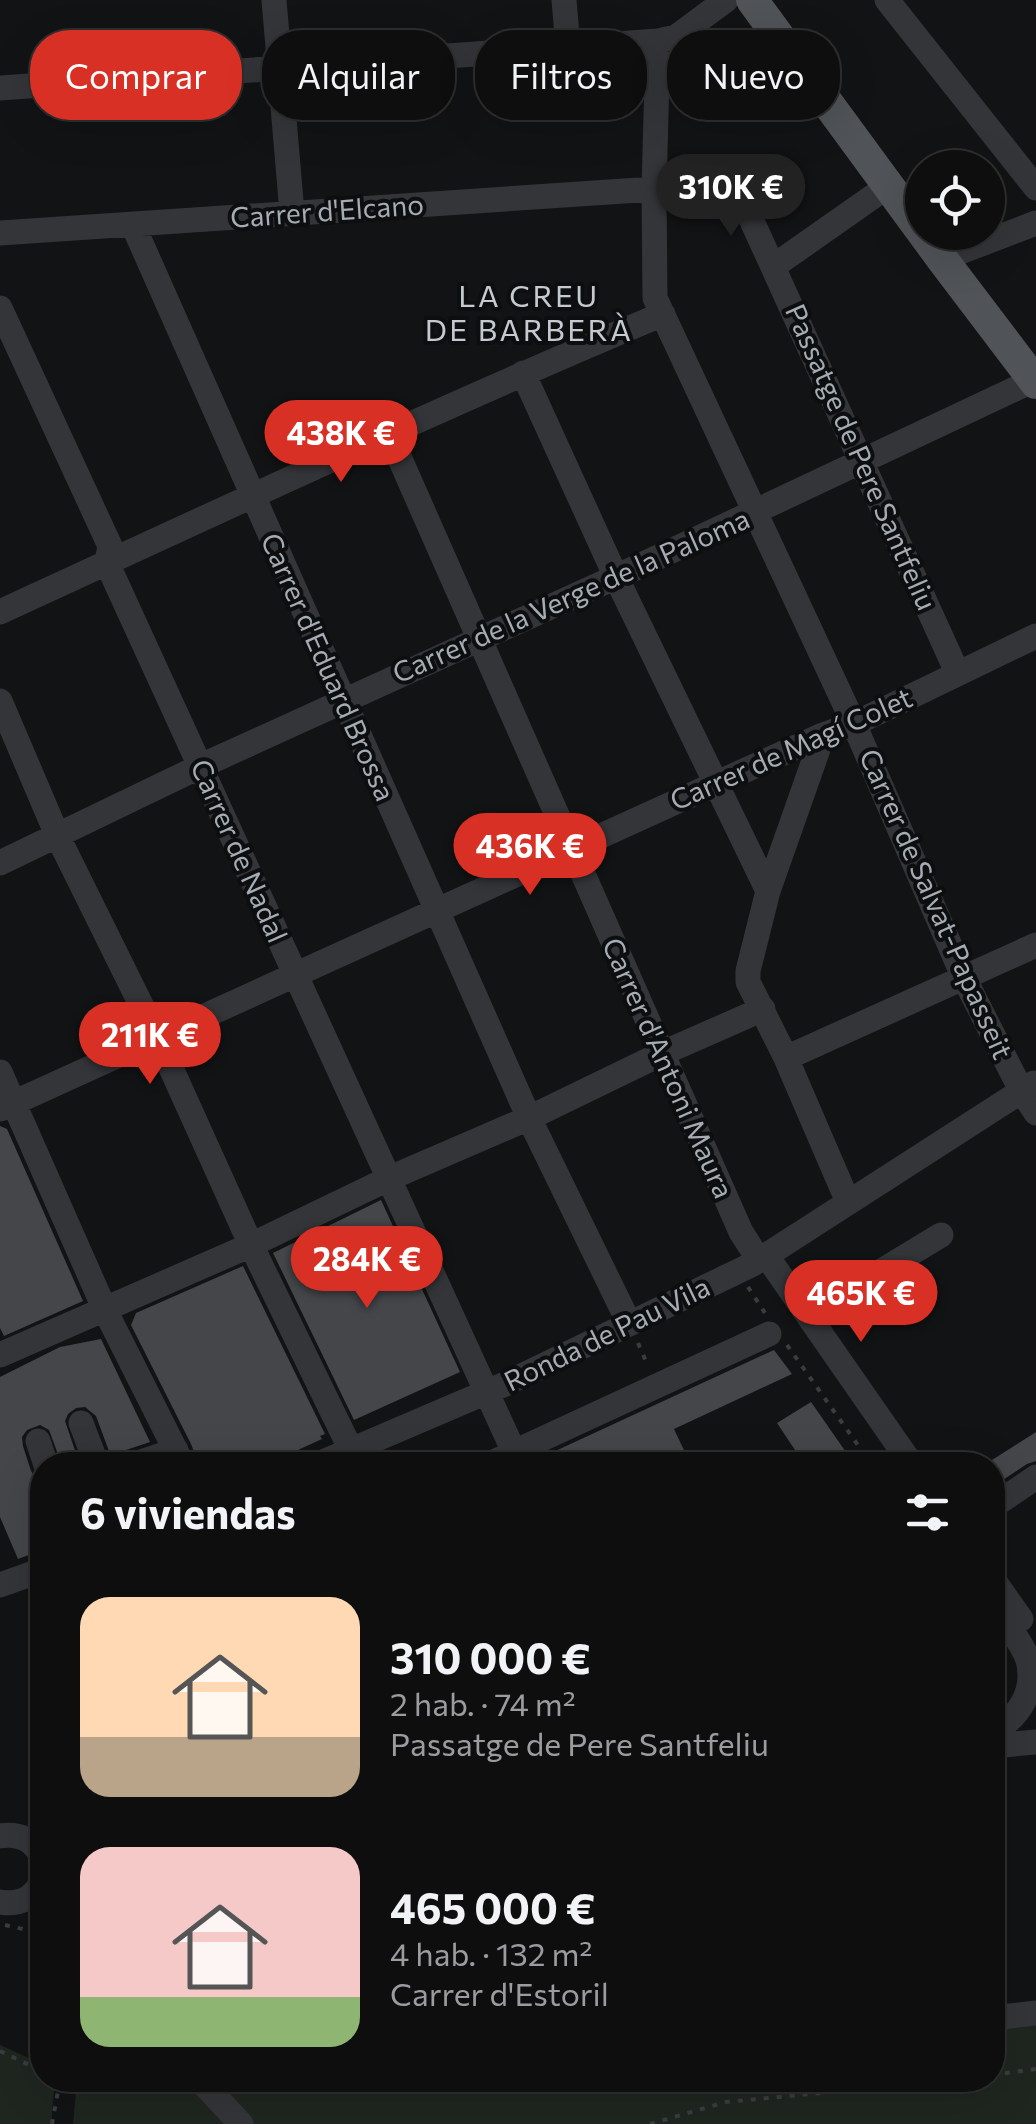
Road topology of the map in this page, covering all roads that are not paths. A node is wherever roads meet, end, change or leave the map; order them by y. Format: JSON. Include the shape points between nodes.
{"nodes":[{"id":1,"x":274,"y":0,"type":"edge"},
{"id":2,"x":564,"y":0,"type":"edge"},
{"id":3,"x":726,"y":0,"type":"edge"},
{"id":4,"x":752,"y":0,"type":"edge"},
{"id":5,"x":887,"y":0,"type":"edge"},
{"id":6,"x":277,"y":30,"type":"edge"},
{"id":7,"x":567,"y":30,"type":"edge"},
{"id":8,"x":658,"y":41,"type":"junction"},
{"id":9,"x":647,"y":42,"type":"edge"},
{"id":10,"x":262,"y":68,"type":"edge"},
{"id":11,"x":0,"y":88,"type":"edge"},
{"id":12,"x":284,"y":120,"type":"edge"},
{"id":13,"x":888,"y":186,"type":"junction"},
{"id":14,"x":654,"y":188,"type":"junction"},
{"id":15,"x":737,"y":188,"type":"dead end"},
{"id":16,"x":1036,"y":188,"type":"edge"},
{"id":17,"x":292,"y":213,"type":"junction"},
{"id":18,"x":1036,"y":223,"type":"edge"},
{"id":19,"x":134,"y":225,"type":"junction"},
{"id":20,"x":0,"y":233,"type":"edge"},
{"id":21,"x":942,"y":260,"type":"junction"},
{"id":22,"x":774,"y":266,"type":"junction"},
{"id":23,"x":0,"y":308,"type":"edge"},
{"id":24,"x":663,"y":314,"type":"junction"},
{"id":25,"x":523,"y":373,"type":"junction"},
{"id":26,"x":1035,"y":382,"type":"edge"},
{"id":27,"x":389,"y":434,"type":"junction"},
{"id":28,"x":863,"y":461,"type":"junction"},
{"id":29,"x":252,"y":495,"type":"junction"},
{"id":30,"x":754,"y":513,"type":"junction"},
{"id":31,"x":108,"y":563,"type":"junction"},
{"id":32,"x":616,"y":577,"type":"junction"},
{"id":33,"x":0,"y":612,"type":"edge"},
{"id":34,"x":1036,"y":636,"type":"edge"},
{"id":35,"x":480,"y":638,"type":"junction"},
{"id":36,"x":957,"y":672,"type":"junction"},
{"id":37,"x":343,"y":700,"type":"junction"},
{"id":38,"x":0,"y":701,"type":"edge"},
{"id":39,"x":854,"y":724,"type":"junction"},
{"id":40,"x":823,"y":734,"type":"junction"},
{"id":41,"x":201,"y":766,"type":"junction"},
{"id":42,"x":715,"y":784,"type":"junction"},
{"id":43,"x":58,"y":837,"type":"junction"},
{"id":44,"x":572,"y":850,"type":"junction"},
{"id":45,"x":0,"y":864,"type":"edge"},
{"id":46,"x":768,"y":890,"type":"junction"},
{"id":47,"x":437,"y":908,"type":"junction"},
{"id":48,"x":1036,"y":945,"type":"edge"},
{"id":49,"x":296,"y":975,"type":"junction"},
{"id":50,"x":964,"y":978,"type":"junction"},
{"id":51,"x":763,"y":1009,"type":"junction"},
{"id":52,"x":158,"y":1038,"type":"junction"},
{"id":53,"x":663,"y":1053,"type":"junction"},
{"id":54,"x":786,"y":1058,"type":"junction"},
{"id":55,"x":0,"y":1072,"type":"edge"},
{"id":56,"x":1029,"y":1086,"type":"edge"},
{"id":57,"x":7,"y":1106,"type":"edge"},
{"id":58,"x":1036,"y":1113,"type":"edge"},
{"id":59,"x":529,"y":1118,"type":"junction"},
{"id":60,"x":390,"y":1178,"type":"junction"},
{"id":61,"x":848,"y":1202,"type":"junction"},
{"id":62,"x":941,"y":1235,"type":"dead end"},
{"id":63,"x":251,"y":1245,"type":"junction"},
{"id":64,"x":757,"y":1266,"type":"junction"},
{"id":65,"x":824,"y":1306,"type":"dead end"},
{"id":66,"x":105,"y":1310,"type":"junction"},
{"id":67,"x":632,"y":1331,"type":"junction"},
{"id":68,"x":776,"y":1335,"type":"road end"},
{"id":69,"x":0,"y":1355,"type":"edge"},
{"id":70,"x":485,"y":1392,"type":"junction"},
{"id":71,"x":81,"y":1423,"type":"dead end"},
{"id":72,"x":351,"y":1450,"type":"junction"},
{"id":73,"x":92,"y":1452,"type":"edge"},
{"id":74,"x":177,"y":1452,"type":"edge"},
{"id":75,"x":346,"y":1452,"type":"edge"},
{"id":76,"x":506,"y":1452,"type":"edge"},
{"id":77,"x":522,"y":1452,"type":"edge"},
{"id":78,"x":884,"y":1452,"type":"edge"},
{"id":79,"x":902,"y":1452,"type":"edge"},
{"id":80,"x":1036,"y":1478,"type":"edge"},
{"id":81,"x":1005,"y":1498,"type":"edge"},
{"id":82,"x":30,"y":1574,"type":"edge"},
{"id":83,"x":0,"y":1585,"type":"edge"},
{"id":84,"x":1005,"y":1612,"type":"edge"},
{"id":85,"x":1005,"y":1630,"type":"edge"},
{"id":86,"x":1031,"y":1681,"type":"edge"},
{"id":87,"x":1005,"y":1715,"type":"edge"},
{"id":88,"x":1036,"y":1742,"type":"edge"},
{"id":89,"x":1005,"y":1745,"type":"edge"},
{"id":90,"x":30,"y":1898,"type":"edge"},
{"id":91,"x":0,"y":1902,"type":"edge"},
{"id":92,"x":1036,"y":2012,"type":"edge"},
{"id":93,"x":1005,"y":2016,"type":"edge"},
{"id":94,"x":211,"y":2092,"type":"edge"},
{"id":95,"x":240,"y":2124,"type":"edge"}],
"edges":[{"from":1,"to":6,"type":"street"},
{"from":2,"to":7,"type":"street"},
{"from":3,"to":8,"type":"street","via":[[676,37]]},
{"from":4,"to":13,"type":"main road"},
{"from":5,"to":16,"type":"street"},
{"from":8,"to":9,"type":"street"},
{"from":8,"to":14,"type":"street","name":"Carrer de Salvat-Papasseit"},
{"from":10,"to":11,"type":"street"},
{"from":12,"to":17,"type":"street"},
{"from":13,"to":21,"type":"main road"},
{"from":13,"to":22,"type":"street"},
{"from":14,"to":17,"type":"street","name":"Carrer d'Elcano"},
{"from":14,"to":24,"type":"street","name":"Carrer de Salvat-Papasseit","via":[[656,298]]},
{"from":15,"to":22,"type":"street","name":"Passatge de Pere Santfeliu"},
{"from":17,"to":19,"type":"street","name":"Carrer d'Elcano"},
{"from":18,"to":21,"type":"street"},
{"from":19,"to":20,"type":"street","name":"Carrer d'Elcano"},
{"from":19,"to":29,"type":"street","name":"Carrer d'Eduard Brossa"},
{"from":21,"to":26,"type":"main road"},
{"from":22,"to":28,"type":"street","name":"Passatge de Pere Santfeliu"},
{"from":23,"to":31,"type":"street","name":"Carrer de Nadal","via":[[110,546]]},
{"from":24,"to":25,"type":"street"},
{"from":24,"to":30,"type":"street","name":"Carrer de Salvat-Papasseit"},
{"from":25,"to":27,"type":"street"},
{"from":25,"to":32,"type":"street"},
{"from":26,"to":28,"type":"street","name":"Carrer de la Verge de la Paloma"},
{"from":27,"to":29,"type":"street"},
{"from":27,"to":35,"type":"street","name":"Carrer d'Antoni Maura"},
{"from":28,"to":30,"type":"street","name":"Carrer de la Verge de la Paloma"},
{"from":28,"to":36,"type":"street","name":"Passatge de Pere Santfeliu"},
{"from":29,"to":31,"type":"street"},
{"from":29,"to":37,"type":"street","name":"Carrer d'Eduard Brossa"},
{"from":30,"to":32,"type":"street","name":"Carrer de la Verge de la Paloma"},
{"from":30,"to":39,"type":"street","name":"Carrer de Salvat-Papasseit"},
{"from":31,"to":33,"type":"street"},
{"from":31,"to":41,"type":"street","name":"Carrer de Nadal"},
{"from":32,"to":35,"type":"street","name":"Carrer de la Verge de la Paloma"},
{"from":32,"to":42,"type":"street"},
{"from":34,"to":36,"type":"street","name":"Carrer de Magí Colet"},
{"from":35,"to":37,"type":"street","name":"Carrer de la Verge de la Paloma"},
{"from":35,"to":44,"type":"street","name":"Carrer d'Antoni Maura"},
{"from":36,"to":39,"type":"street","name":"Carrer de Magí Colet"},
{"from":37,"to":41,"type":"street","name":"Carrer de la Verge de la Paloma"},
{"from":37,"to":47,"type":"street","name":"Carrer d'Eduard Brossa"},
{"from":38,"to":43,"type":"street"},
{"from":39,"to":40,"type":"street","name":"Carrer de Magí Colet"},
{"from":39,"to":50,"type":"street","name":"Carrer de Salvat-Papasseit"},
{"from":40,"to":42,"type":"street","name":"Carrer de Magí Colet"},
{"from":40,"to":46,"type":"street"},
{"from":41,"to":43,"type":"street","name":"Carrer de la Verge de la Paloma"},
{"from":41,"to":49,"type":"street","name":"Carrer de Nadal"},
{"from":42,"to":44,"type":"street","name":"Carrer de Magí Colet"},
{"from":42,"to":46,"type":"street"},
{"from":43,"to":45,"type":"street","name":"Carrer de la Verge de la Paloma"},
{"from":43,"to":52,"type":"street"},
{"from":44,"to":47,"type":"street","name":"Carrer de Magí Colet"},
{"from":44,"to":53,"type":"street","name":"Carrer d'Antoni Maura"},
{"from":46,"to":51,"type":"street","via":[[748,971]]},
{"from":47,"to":49,"type":"street","name":"Carrer de Magí Colet"},
{"from":47,"to":59,"type":"street","name":"Carrer d'Eduard Brossa"},
{"from":48,"to":50,"type":"street"},
{"from":49,"to":52,"type":"street","name":"Carrer de Magí Colet"},
{"from":49,"to":60,"type":"street","name":"Carrer de Nadal"},
{"from":50,"to":54,"type":"street"},
{"from":50,"to":56,"type":"street","name":"Carrer de Salvat-Papasseit"},
{"from":51,"to":53,"type":"street"},
{"from":51,"to":54,"type":"street"},
{"from":52,"to":57,"type":"street","name":"Carrer de Magí Colet"},
{"from":52,"to":63,"type":"street"},
{"from":53,"to":59,"type":"street"},
{"from":53,"to":64,"type":"street","name":"Carrer d'Antoni Maura"},
{"from":54,"to":61,"type":"street"},
{"from":55,"to":57,"type":"street"},
{"from":56,"to":58,"type":"street","name":"Carrer de Salvat-Papasseit"},
{"from":56,"to":61,"type":"street","name":"Ronda de Pau Vila"},
{"from":57,"to":66,"type":"street"},
{"from":59,"to":60,"type":"street"},
{"from":59,"to":67,"type":"street","name":"Carrer d'Eduard Brossa"},
{"from":60,"to":63,"type":"street"},
{"from":60,"to":70,"type":"street","name":"Carrer de Nadal"},
{"from":61,"to":64,"type":"street","name":"Ronda de Pau Vila"},
{"from":62,"to":65,"type":"street"},
{"from":63,"to":66,"type":"street"},
{"from":63,"to":72,"type":"street"},
{"from":64,"to":67,"type":"street","name":"Ronda de Pau Vila"},
{"from":64,"to":78,"type":"street"},
{"from":64,"to":79,"type":"street"},
{"from":66,"to":69,"type":"street"},
{"from":66,"to":74,"type":"street"},
{"from":67,"to":70,"type":"street","name":"Ronda de Pau Vila"},
{"from":68,"to":77,"type":"street"},
{"from":70,"to":72,"type":"street","name":"Ronda de Pau Vila"},
{"from":70,"to":76,"type":"street","name":"Carrer de Nadal"},
{"from":71,"to":73,"type":"street"},
{"from":72,"to":75,"type":"street","name":"Ronda de Pau Vila"},
{"from":80,"to":81,"type":"street"},
{"from":82,"to":83,"type":"street"},
{"from":84,"to":86,"type":"street"},
{"from":85,"to":86,"type":"street"},
{"from":86,"to":87,"type":"street"},
{"from":88,"to":89,"type":"street"},
{"from":90,"to":91,"type":"street"},
{"from":92,"to":93,"type":"street"},
{"from":94,"to":95,"type":"street"}]}
